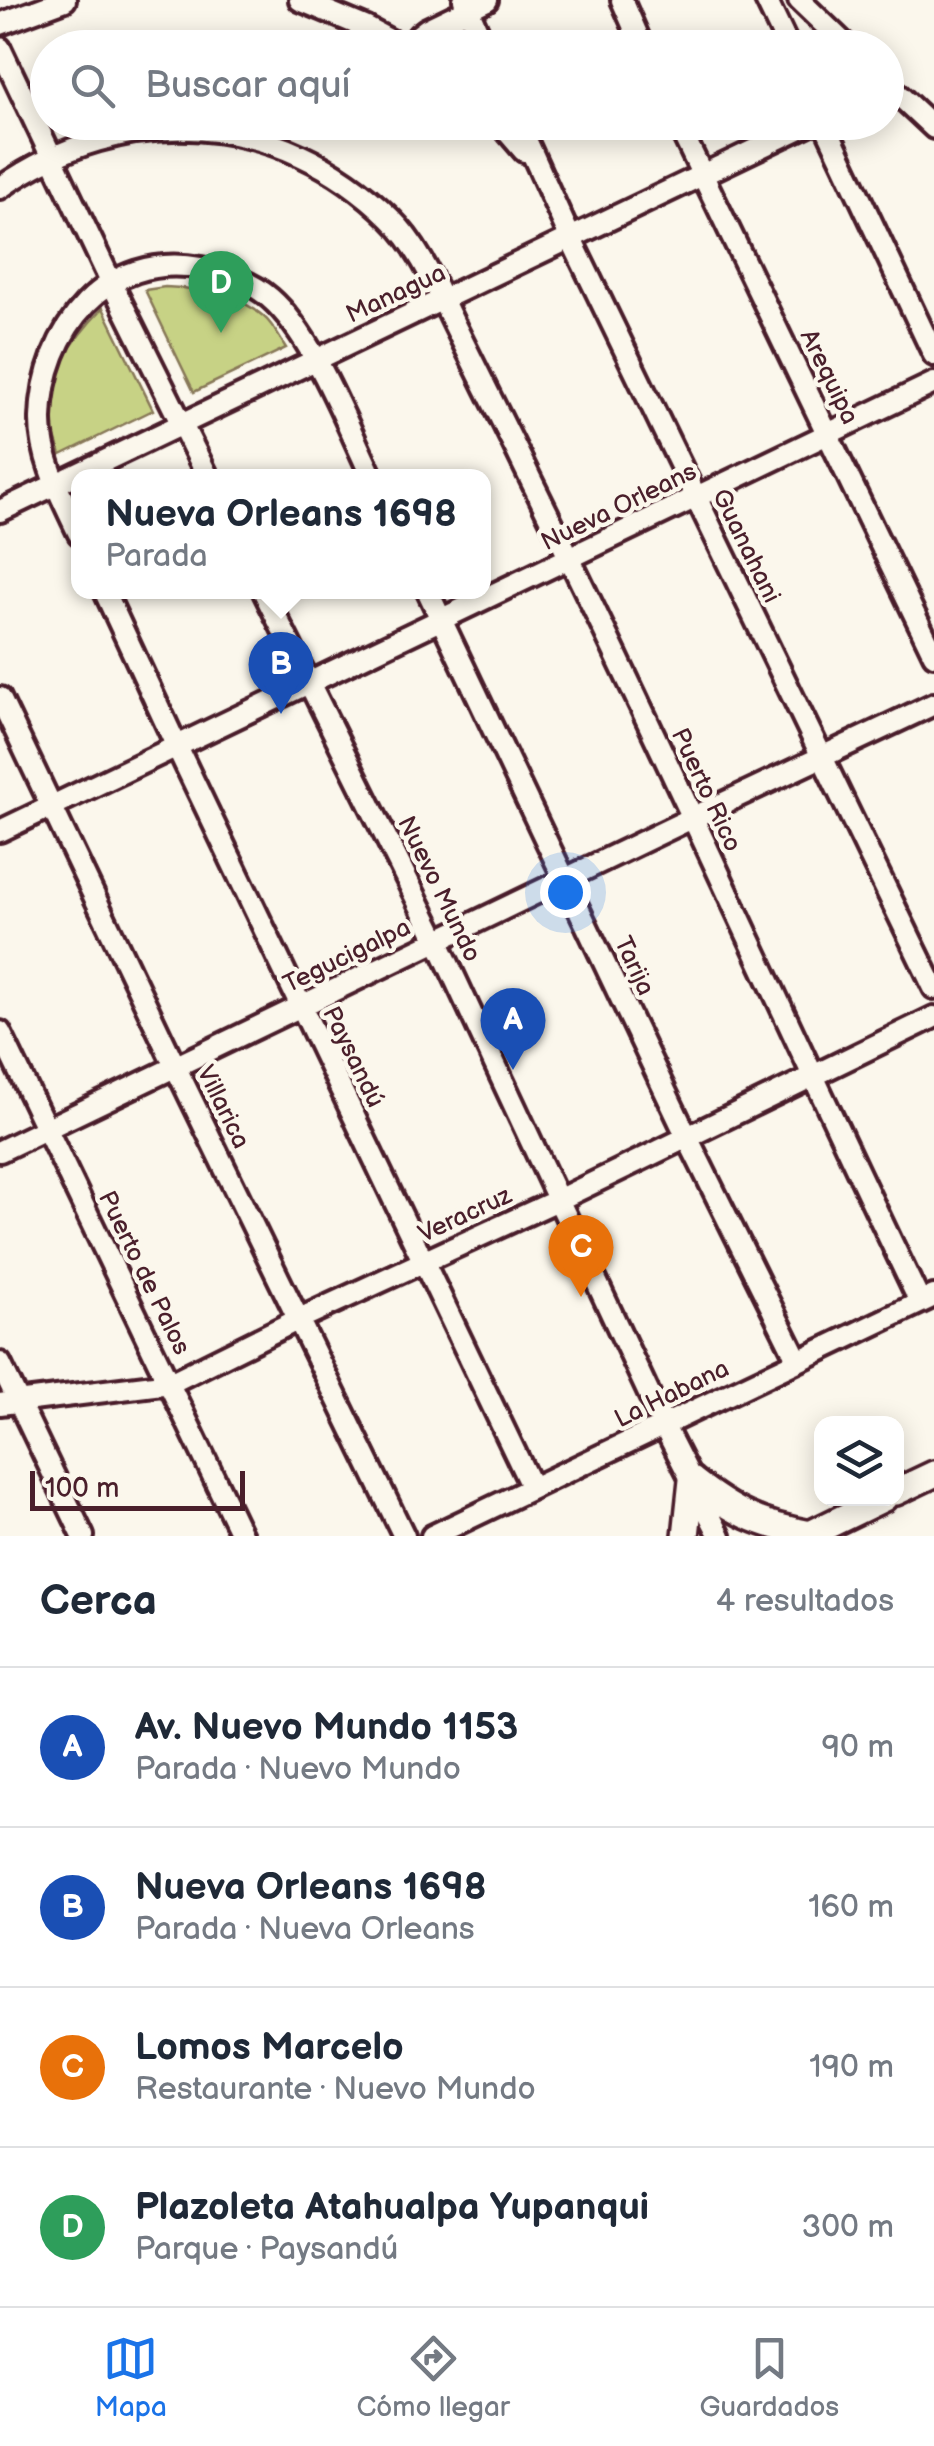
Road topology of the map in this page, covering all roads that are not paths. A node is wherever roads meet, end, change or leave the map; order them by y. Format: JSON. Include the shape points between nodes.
{"nodes":[{"id":1,"x":65,"y":0,"type":"edge"},
{"id":2,"x":300,"y":0,"type":"edge"},
{"id":3,"x":622,"y":0,"type":"edge"},
{"id":4,"x":766,"y":0,"type":"edge"},
{"id":5,"x":800,"y":0,"type":"edge"},
{"id":6,"x":473,"y":3,"type":"edge"},
{"id":7,"x":0,"y":24,"type":"edge"},
{"id":8,"x":371,"y":30,"type":"edge"},
{"id":9,"x":427,"y":30,"type":"edge"},
{"id":10,"x":481,"y":30,"type":"edge"},
{"id":11,"x":635,"y":30,"type":"edge"},
{"id":12,"x":780,"y":30,"type":"edge"},
{"id":13,"x":831,"y":30,"type":"edge"},
{"id":14,"x":0,"y":48,"type":"edge"},
{"id":15,"x":904,"y":100,"type":"edge"},
{"id":16,"x":30,"y":110,"type":"edge"},
{"id":17,"x":934,"y":128,"type":"edge"},
{"id":18,"x":44,"y":140,"type":"edge"},
{"id":19,"x":99,"y":140,"type":"edge"},
{"id":20,"x":259,"y":140,"type":"edge"},
{"id":21,"x":515,"y":140,"type":"edge"},
{"id":22,"x":526,"y":140,"type":"edge"},
{"id":23,"x":685,"y":140,"type":"edge"},
{"id":24,"x":776,"y":140,"type":"edge"},
{"id":25,"x":832,"y":140,"type":"edge"},
{"id":26,"x":52,"y":156,"type":"junction"},
{"id":27,"x":538,"y":166,"type":"junction"},
{"id":28,"x":701,"y":176,"type":"junction"},
{"id":29,"x":0,"y":188,"type":"edge"},
{"id":30,"x":570,"y":237,"type":"junction"},
{"id":31,"x":111,"y":282,"type":"junction"},
{"id":32,"x":442,"y":300,"type":"junction"},
{"id":33,"x":934,"y":355,"type":"edge"},
{"id":34,"x":315,"y":359,"type":"junction"},
{"id":35,"x":934,"y":384,"type":"edge"},
{"id":36,"x":182,"y":424,"type":"junction"},
{"id":37,"x":829,"y":434,"type":"junction"},
{"id":38,"x":88,"y":469,"type":"edge"},
{"id":39,"x":204,"y":469,"type":"edge"},
{"id":40,"x":369,"y":469,"type":"edge"},
{"id":41,"x":71,"y":477,"type":"edge"},
{"id":42,"x":56,"y":484,"type":"junction"},
{"id":43,"x":696,"y":498,"type":"junction"},
{"id":44,"x":0,"y":511,"type":"edge"},
{"id":45,"x":71,"y":518,"type":"edge"},
{"id":46,"x":570,"y":558,"type":"junction"},
{"id":47,"x":491,"y":596,"type":"edge"},
{"id":48,"x":108,"y":599,"type":"edge"},
{"id":49,"x":267,"y":599,"type":"edge"},
{"id":50,"x":431,"y":599,"type":"edge"},
{"id":51,"x":485,"y":599,"type":"edge"},
{"id":52,"x":441,"y":620,"type":"junction"},
{"id":53,"x":934,"y":655,"type":"edge"},
{"id":54,"x":308,"y":683,"type":"junction"},
{"id":55,"x":0,"y":698,"type":"edge"},
{"id":56,"x":934,"y":704,"type":"edge"},
{"id":57,"x":177,"y":747,"type":"junction"},
{"id":58,"x":821,"y":757,"type":"junction"},
{"id":59,"x":53,"y":806,"type":"junction"},
{"id":60,"x":692,"y":818,"type":"junction"},
{"id":61,"x":0,"y":831,"type":"edge"},
{"id":62,"x":566,"y":878,"type":"junction"},
{"id":63,"x":437,"y":940,"type":"junction"},
{"id":64,"x":934,"y":988,"type":"edge"},
{"id":65,"x":301,"y":1006,"type":"junction"},
{"id":66,"x":934,"y":1017,"type":"edge"},
{"id":67,"x":0,"y":1032,"type":"edge"},
{"id":68,"x":175,"y":1066,"type":"junction"},
{"id":69,"x":812,"y":1077,"type":"junction"},
{"id":70,"x":46,"y":1128,"type":"junction"},
{"id":71,"x":687,"y":1137,"type":"junction"},
{"id":72,"x":0,"y":1151,"type":"edge"},
{"id":73,"x":558,"y":1200,"type":"junction"},
{"id":74,"x":424,"y":1262,"type":"junction"},
{"id":75,"x":927,"y":1299,"type":"edge"},
{"id":76,"x":299,"y":1319,"type":"junction"},
{"id":77,"x":798,"y":1361,"type":"junction"},
{"id":78,"x":0,"y":1363,"type":"edge"},
{"id":79,"x":170,"y":1383,"type":"junction"},
{"id":80,"x":10,"y":1403,"type":"edge"},
{"id":81,"x":664,"y":1426,"type":"junction"},
{"id":82,"x":934,"y":1474,"type":"edge"},
{"id":83,"x":692,"y":1480,"type":"junction"},
{"id":84,"x":532,"y":1488,"type":"junction"},
{"id":85,"x":904,"y":1488,"type":"edge"},
{"id":86,"x":868,"y":1506,"type":"edge"},
{"id":87,"x":811,"y":1535,"type":"edge"},
{"id":88,"x":83,"y":1536,"type":"edge"},
{"id":89,"x":242,"y":1536,"type":"edge"},
{"id":90,"x":404,"y":1536,"type":"edge"},
{"id":91,"x":432,"y":1536,"type":"edge"},
{"id":92,"x":686,"y":1536,"type":"edge"},
{"id":93,"x":720,"y":1536,"type":"edge"}],
"edges":[{"from":1,"to":7,"type":"street"},
{"from":2,"to":8,"type":"street"},
{"from":3,"to":11,"type":"street"},
{"from":4,"to":12,"type":"street"},
{"from":5,"to":13,"type":"street"},
{"from":6,"to":9,"type":"street"},
{"from":6,"to":10,"type":"street"},
{"from":14,"to":16,"type":"street"},
{"from":15,"to":17,"type":"street"},
{"from":18,"to":26,"type":"street"},
{"from":19,"to":26,"type":"street"},
{"from":20,"to":32,"type":"street","via":[[318,163],[390,218]]},
{"from":21,"to":27,"type":"street"},
{"from":22,"to":27,"type":"street","name":"Guanahani"},
{"from":23,"to":28,"type":"street","name":"Arequipa"},
{"from":24,"to":28,"type":"street","name":"Managua"},
{"from":25,"to":33,"type":"street"},
{"from":26,"to":29,"type":"street"},
{"from":26,"to":31,"type":"street"},
{"from":27,"to":30,"type":"street","name":"Guanahani"},
{"from":28,"to":30,"type":"street","name":"Managua"},
{"from":28,"to":37,"type":"street","name":"Arequipa"},
{"from":30,"to":32,"type":"street","name":"Managua"},
{"from":30,"to":43,"type":"street","name":"Guanahani"},
{"from":31,"to":34,"type":"street","via":[[157,266],[189,266],[248,283],[291,321]]},
{"from":31,"to":36,"type":"street"},
{"from":31,"to":42,"type":"street","via":[[68,327],[48,366],[41,423]]},
{"from":32,"to":34,"type":"street","name":"Managua"},
{"from":32,"to":46,"type":"street","name":"Puerto Rico"},
{"from":34,"to":36,"type":"street","name":"Managua"},
{"from":34,"to":40,"type":"street"},
{"from":35,"to":37,"type":"street","name":"Nueva Orleans"},
{"from":36,"to":38,"type":"street","name":"Managua"},
{"from":36,"to":39,"type":"street"},
{"from":37,"to":43,"type":"street","name":"Nueva Orleans"},
{"from":37,"to":53,"type":"street","name":"Arequipa"},
{"from":41,"to":42,"type":"street","name":"Managua"},
{"from":42,"to":44,"type":"street","name":"Managua"},
{"from":42,"to":45,"type":"street"},
{"from":43,"to":46,"type":"street","name":"Nueva Orleans"},
{"from":43,"to":58,"type":"street","name":"Guanahani"},
{"from":46,"to":47,"type":"street","name":"Nueva Orleans"},
{"from":46,"to":60,"type":"street","name":"Puerto Rico"},
{"from":48,"to":57,"type":"street","name":"Paysandú"},
{"from":49,"to":54,"type":"street","name":"Nuevo Mundo"},
{"from":50,"to":52,"type":"street","name":"Tarija"},
{"from":51,"to":52,"type":"street","name":"Nueva Orleans"},
{"from":52,"to":54,"type":"street","name":"Nueva Orleans"},
{"from":52,"to":62,"type":"street","name":"Tarija"},
{"from":54,"to":57,"type":"street","name":"Nueva Orleans"},
{"from":54,"to":63,"type":"street","name":"Nuevo Mundo"},
{"from":55,"to":59,"type":"street","name":"Villarica"},
{"from":56,"to":58,"type":"street","name":"Tegucigalpa"},
{"from":57,"to":59,"type":"street","name":"Nueva Orleans"},
{"from":57,"to":65,"type":"street","name":"Paysandú"},
{"from":58,"to":60,"type":"street","name":"Tegucigalpa"},
{"from":58,"to":64,"type":"street","name":"Guanahani"},
{"from":59,"to":61,"type":"street","name":"Nueva Orleans"},
{"from":59,"to":68,"type":"street","name":"Villarica"},
{"from":60,"to":62,"type":"street","name":"Tegucigalpa"},
{"from":60,"to":69,"type":"street","name":"Puerto Rico"},
{"from":62,"to":63,"type":"street","name":"Tegucigalpa"},
{"from":62,"to":71,"type":"street","name":"Tarija"},
{"from":63,"to":65,"type":"street","name":"Tegucigalpa"},
{"from":63,"to":73,"type":"street","name":"Nuevo Mundo"},
{"from":65,"to":68,"type":"street","name":"Tegucigalpa"},
{"from":65,"to":74,"type":"street","name":"Paysandú"},
{"from":66,"to":69,"type":"street","name":"Veracruz"},
{"from":67,"to":70,"type":"street","name":"Puerto de Palos"},
{"from":68,"to":70,"type":"street","name":"Tegucigalpa"},
{"from":68,"to":76,"type":"street","name":"Villarica"},
{"from":69,"to":71,"type":"street","name":"Veracruz"},
{"from":69,"to":75,"type":"street","name":"Puerto Rico"},
{"from":70,"to":72,"type":"street","name":"Tegucigalpa"},
{"from":70,"to":79,"type":"street","name":"Puerto de Palos"},
{"from":71,"to":73,"type":"street","name":"Veracruz"},
{"from":71,"to":77,"type":"street","name":"Tarija"},
{"from":73,"to":74,"type":"street","name":"Veracruz"},
{"from":73,"to":81,"type":"street","name":"Nuevo Mundo"},
{"from":74,"to":76,"type":"street","name":"Veracruz"},
{"from":74,"to":84,"type":"street","name":"Paysandú"},
{"from":75,"to":77,"type":"street","name":"La Habana"},
{"from":76,"to":79,"type":"street","name":"Veracruz"},
{"from":76,"to":90,"type":"street","name":"Villarica"},
{"from":77,"to":81,"type":"street","name":"La Habana"},
{"from":78,"to":80,"type":"street"},
{"from":79,"to":80,"type":"street","name":"Veracruz"},
{"from":79,"to":89,"type":"street","name":"Puerto de Palos"},
{"from":80,"to":88,"type":"street"},
{"from":81,"to":83,"type":"street","name":"Nuevo Mundo"},
{"from":81,"to":84,"type":"street","name":"La Habana"},
{"from":82,"to":85,"type":"main road"},
{"from":83,"to":87,"type":"main road","via":[[757,1521]]},
{"from":83,"to":92,"type":"main road"},
{"from":83,"to":93,"type":"street","name":"Nuevo Mundo"},
{"from":84,"to":91,"type":"street","name":"La Habana"},
{"from":86,"to":87,"type":"main road"}]}
